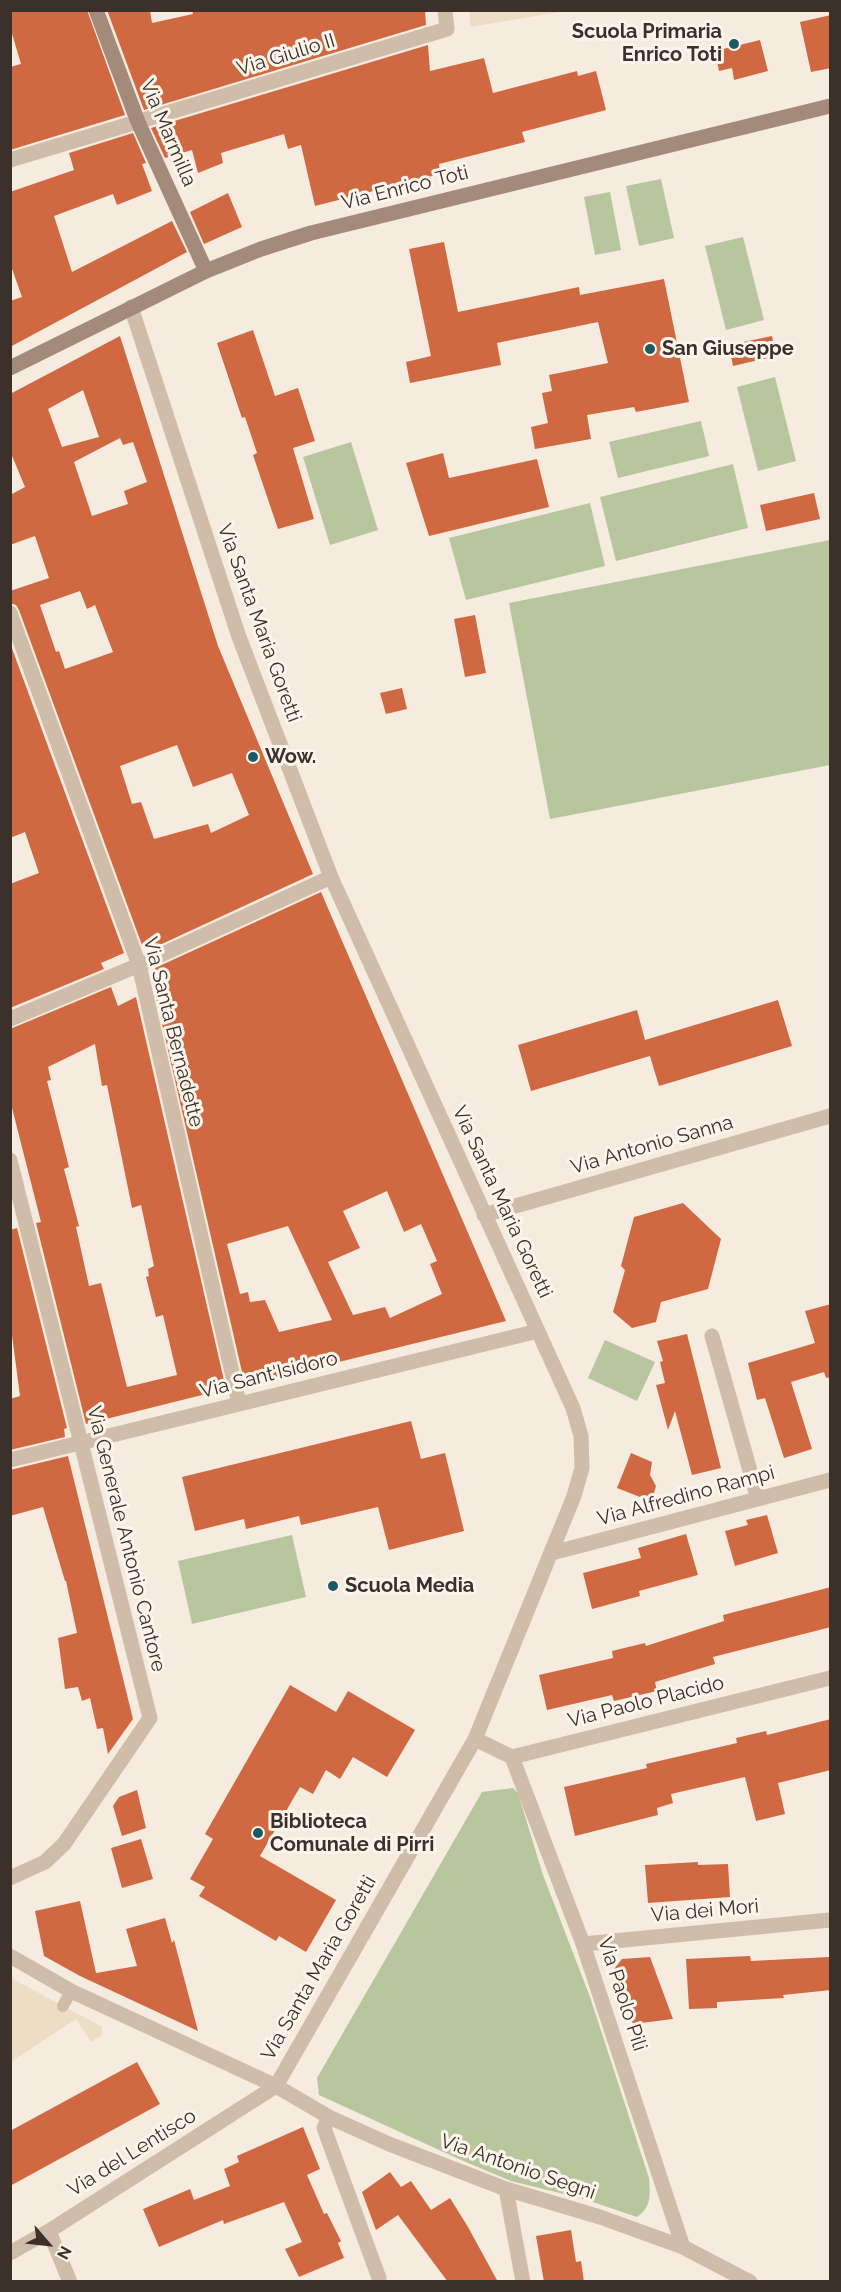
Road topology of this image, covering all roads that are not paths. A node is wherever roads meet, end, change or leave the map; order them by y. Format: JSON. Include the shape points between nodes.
{"nodes":[{"id":1,"x":96,"y":10,"type":"edge"},
{"id":2,"x":445,"y":10,"type":"edge"},
{"id":3,"x":831,"y":106,"type":"edge"},
{"id":4,"x":138,"y":122,"type":"junction"},
{"id":5,"x":10,"y":160,"type":"edge"},
{"id":6,"x":206,"y":271,"type":"junction"},
{"id":7,"x":131,"y":307,"type":"junction"},
{"id":8,"x":10,"y":368,"type":"edge"},
{"id":9,"x":10,"y":613,"type":"edge"},
{"id":10,"x":331,"y":877,"type":"junction"},
{"id":11,"x":139,"y":965,"type":"junction"},
{"id":12,"x":10,"y":1019,"type":"edge"},
{"id":13,"x":831,"y":1116,"type":"edge"},
{"id":14,"x":10,"y":1160,"type":"edge"},
{"id":15,"x":17,"y":1215,"type":"edge"},
{"id":16,"x":484,"y":1215,"type":"junction"},
{"id":17,"x":538,"y":1331,"type":"junction"},
{"id":18,"x":712,"y":1336,"type":"dead end"},
{"id":19,"x":239,"y":1403,"type":"junction"},
{"id":20,"x":80,"y":1443,"type":"junction"},
{"id":21,"x":10,"y":1460,"type":"edge"},
{"id":22,"x":831,"y":1480,"type":"edge"},
{"id":23,"x":758,"y":1499,"type":"junction"},
{"id":24,"x":552,"y":1553,"type":"junction"},
{"id":25,"x":831,"y":1678,"type":"edge"},
{"id":26,"x":475,"y":1739,"type":"junction"},
{"id":27,"x":512,"y":1757,"type":"junction"},
{"id":28,"x":10,"y":1878,"type":"edge"},
{"id":29,"x":831,"y":1920,"type":"edge"},
{"id":30,"x":584,"y":1944,"type":"junction"},
{"id":31,"x":10,"y":1956,"type":"edge"},
{"id":32,"x":71,"y":1990,"type":"junction"},
{"id":33,"x":63,"y":2006,"type":"dead end"},
{"id":34,"x":276,"y":2086,"type":"junction"},
{"id":35,"x":329,"y":2117,"type":"junction"},
{"id":36,"x":506,"y":2189,"type":"junction"},
{"id":37,"x":49,"y":2231,"type":"junction"},
{"id":38,"x":682,"y":2247,"type":"junction"},
{"id":39,"x":10,"y":2253,"type":"edge"},
{"id":40,"x":379,"y":2278,"type":"dead end"},
{"id":41,"x":70,"y":2282,"type":"edge"},
{"id":42,"x":523,"y":2282,"type":"edge"},
{"id":43,"x":750,"y":2282,"type":"edge"}],
"edges":[{"from":1,"to":4,"type":"street","name":"Via Marmilla"},
{"from":2,"to":4,"type":"street","name":"Via Giulio II","via":[[447,29]]},
{"from":3,"to":6,"type":"street","name":"Via Enrico Toti","via":[[311,233]]},
{"from":4,"to":5,"type":"street","name":"Via Giulio II"},
{"from":4,"to":6,"type":"street","name":"Via Marmilla"},
{"from":6,"to":7,"type":"street","name":"Via Enrico Toti"},
{"from":7,"to":8,"type":"street","name":"Via Enrico Toti"},
{"from":7,"to":10,"type":"street","name":"Via Santa Maria Goretti","via":[[238,636]]},
{"from":9,"to":11,"type":"street","name":"Via Santa Bernadette"},
{"from":10,"to":11,"type":"street"},
{"from":10,"to":16,"type":"street","name":"Via Santa Maria Goretti"},
{"from":11,"to":12,"type":"street"},
{"from":11,"to":19,"type":"street","name":"Via Santa Bernadette"},
{"from":13,"to":16,"type":"street","name":"Via Antonio Sanna"},
{"from":14,"to":15,"type":"street","name":"Via Generale Antonio Cantore"},
{"from":15,"to":20,"type":"street","name":"Via Generale Antonio Cantore"},
{"from":16,"to":17,"type":"street","name":"Via Santa Maria Goretti"},
{"from":17,"to":19,"type":"street","name":"Via Sant'Isidoro"},
{"from":17,"to":24,"type":"street","name":"Via Santa Maria Goretti","via":[[573,1408],[581,1436],[582,1468]]},
{"from":18,"to":23,"type":"street"},
{"from":19,"to":20,"type":"street","name":"Via Sant'Isidoro"},
{"from":20,"to":21,"type":"street","name":"Via Sant'Isidoro"},
{"from":20,"to":28,"type":"street","name":"Via Generale Antonio Cantore","via":[[150,1718],[64,1844],[45,1862]]},
{"from":22,"to":23,"type":"street","name":"Via Alfredino Rampi"},
{"from":23,"to":24,"type":"street","name":"Via Alfredino Rampi"},
{"from":24,"to":26,"type":"street","name":"Via Santa Maria Goretti"},
{"from":25,"to":27,"type":"street","name":"Via Paolo Placido"},
{"from":26,"to":27,"type":"street"},
{"from":26,"to":34,"type":"street","name":"Via Santa Maria Goretti"},
{"from":27,"to":30,"type":"street","name":"Via Paolo Pili"},
{"from":29,"to":30,"type":"street","name":"Via dei Mori"},
{"from":30,"to":38,"type":"street","name":"Via Paolo Pili"},
{"from":31,"to":32,"type":"street","name":"Via Antonio Segni"},
{"from":32,"to":33,"type":"lane"},
{"from":32,"to":34,"type":"street","name":"Via Antonio Segni"},
{"from":34,"to":35,"type":"street","name":"Via Antonio Segni"},
{"from":34,"to":37,"type":"street","name":"Via del Lentisco"},
{"from":35,"to":36,"type":"street","name":"Via Antonio Segni"},
{"from":35,"to":40,"type":"street","via":[[324,2128]]},
{"from":36,"to":38,"type":"street","name":"Via Antonio Segni"},
{"from":36,"to":42,"type":"street"},
{"from":37,"to":39,"type":"street","name":"Via del Lentisco"},
{"from":37,"to":41,"type":"street"},
{"from":38,"to":43,"type":"street","name":"Via Antonio Segni"}]}
